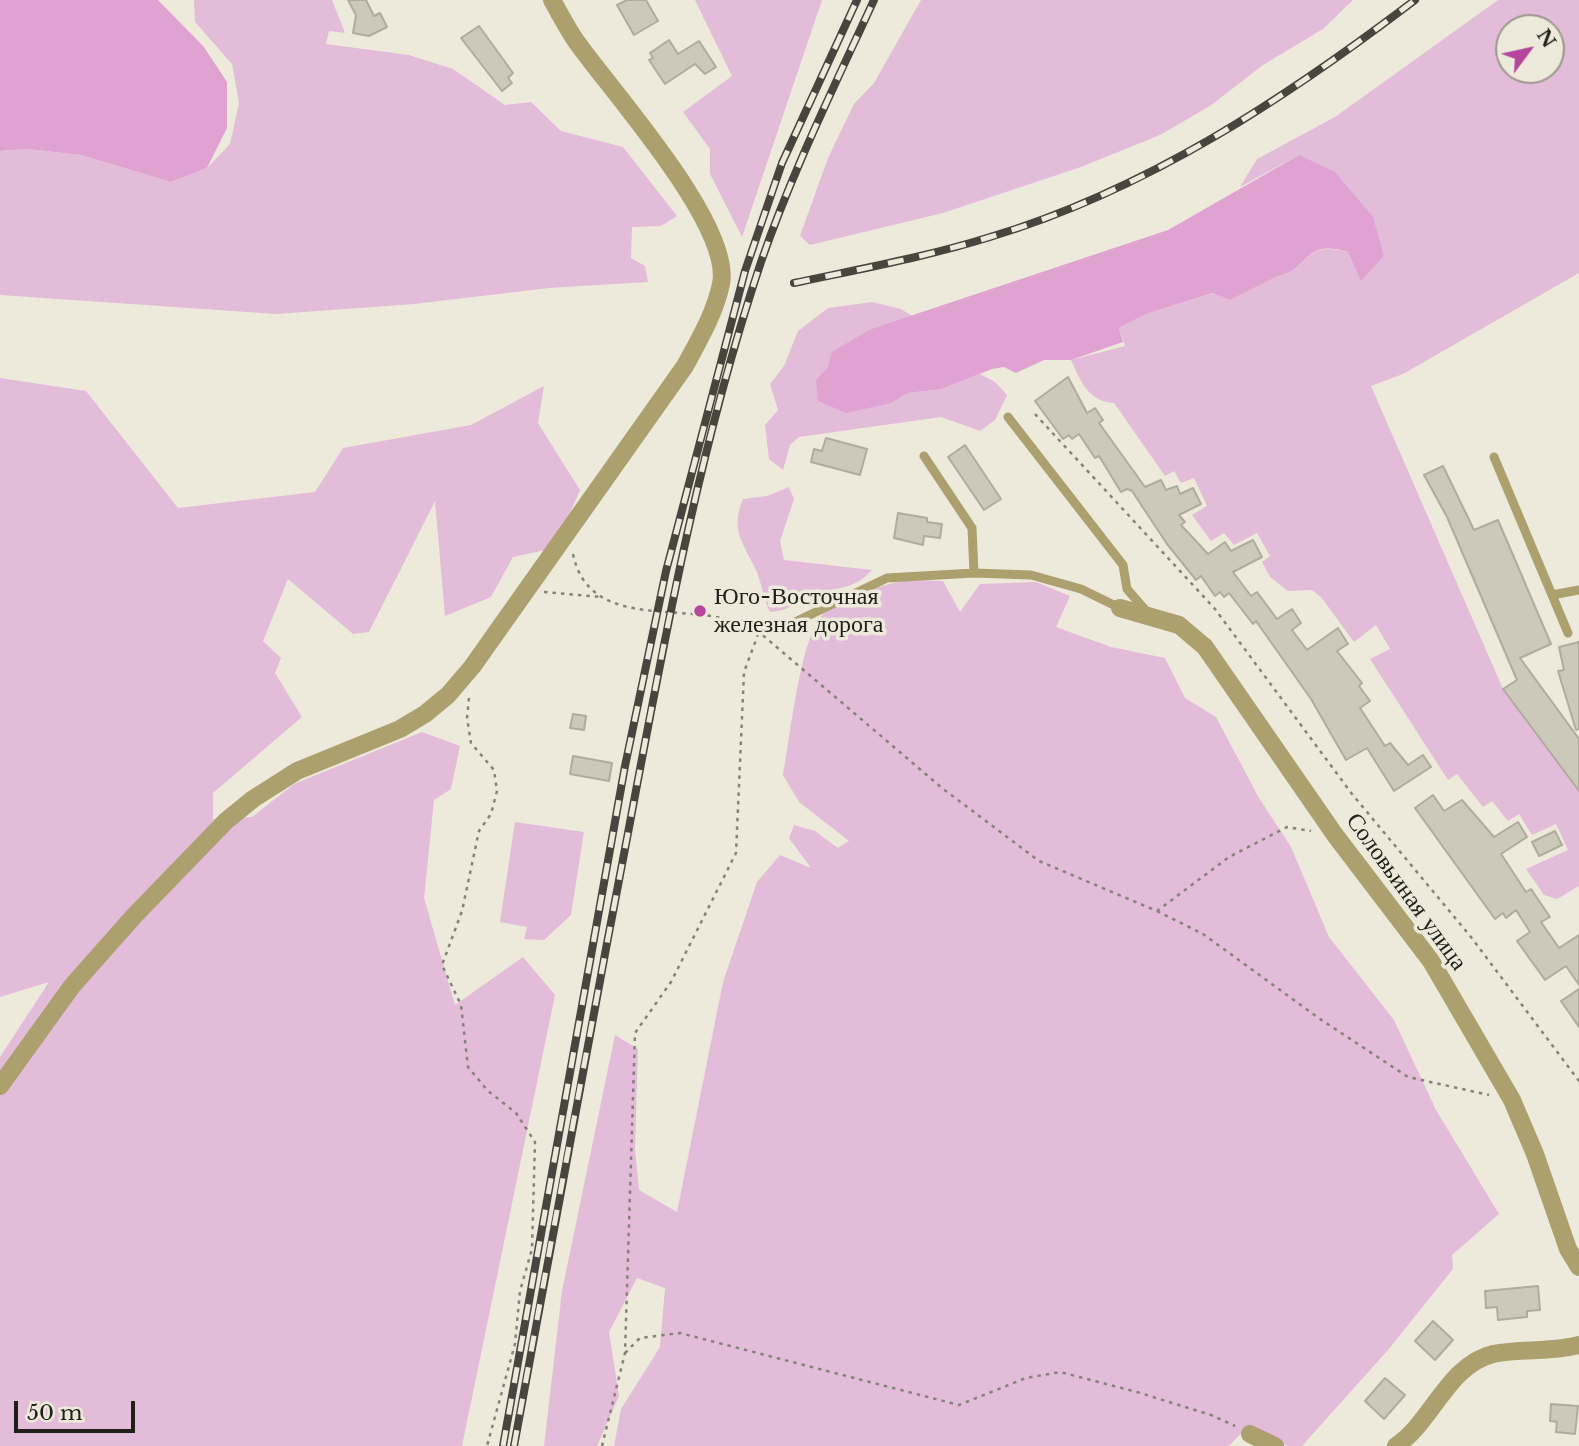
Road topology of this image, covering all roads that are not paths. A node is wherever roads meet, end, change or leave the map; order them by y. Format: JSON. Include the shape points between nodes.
{"nodes":[{"id":1,"x":552,"y":0,"type":"edge"},
{"id":2,"x":1007,"y":416,"type":"dead end"},
{"id":3,"x":924,"y":456,"type":"dead end"},
{"id":4,"x":1494,"y":457,"type":"dead end"},
{"id":5,"x":974,"y":573,"type":"junction"},
{"id":6,"x":1579,"y":590,"type":"edge"},
{"id":7,"x":1552,"y":595,"type":"junction"},
{"id":8,"x":1120,"y":608,"type":"joint"},
{"id":9,"x":1153,"y":619,"type":"junction"},
{"id":10,"x":795,"y":622,"type":"road end"},
{"id":11,"x":1568,"y":633,"type":"dead end"},
{"id":12,"x":0,"y":1086,"type":"edge"},
{"id":13,"x":1579,"y":1267,"type":"edge"},
{"id":14,"x":1579,"y":1345,"type":"edge"},
{"id":15,"x":1250,"y":1434,"type":"road end"},
{"id":16,"x":1275,"y":1446,"type":"edge"},
{"id":17,"x":1396,"y":1446,"type":"edge"}],
"edges":[{"from":1,"to":12,"type":"street","via":[[575,40],[692,195],[713,236],[722,282],[708,323],[685,366],[448,695],[416,719],[297,771],[226,821],[72,986]]},
{"from":2,"to":9,"type":"lane","via":[[1123,565],[1127,589]]},
{"from":3,"to":5,"type":"lane","via":[[972,528]]},
{"from":4,"to":7,"type":"lane"},
{"from":5,"to":8,"type":"lane","via":[[1031,575],[1082,589]]},
{"from":5,"to":10,"type":"lane","via":[[887,578]]},
{"from":6,"to":7,"type":"lane"},
{"from":7,"to":11,"type":"lane"},
{"from":8,"to":9,"type":"street","name":"Соловьиная улица"},
{"from":9,"to":13,"type":"street","name":"Соловьиная улица","via":[[1179,625],[1205,647],[1335,835],[1431,961],[1512,1100],[1568,1249]]},
{"from":14,"to":17,"type":"street","via":[[1558,1351],[1493,1354],[1470,1365]]},
{"from":15,"to":16,"type":"street"}]}
